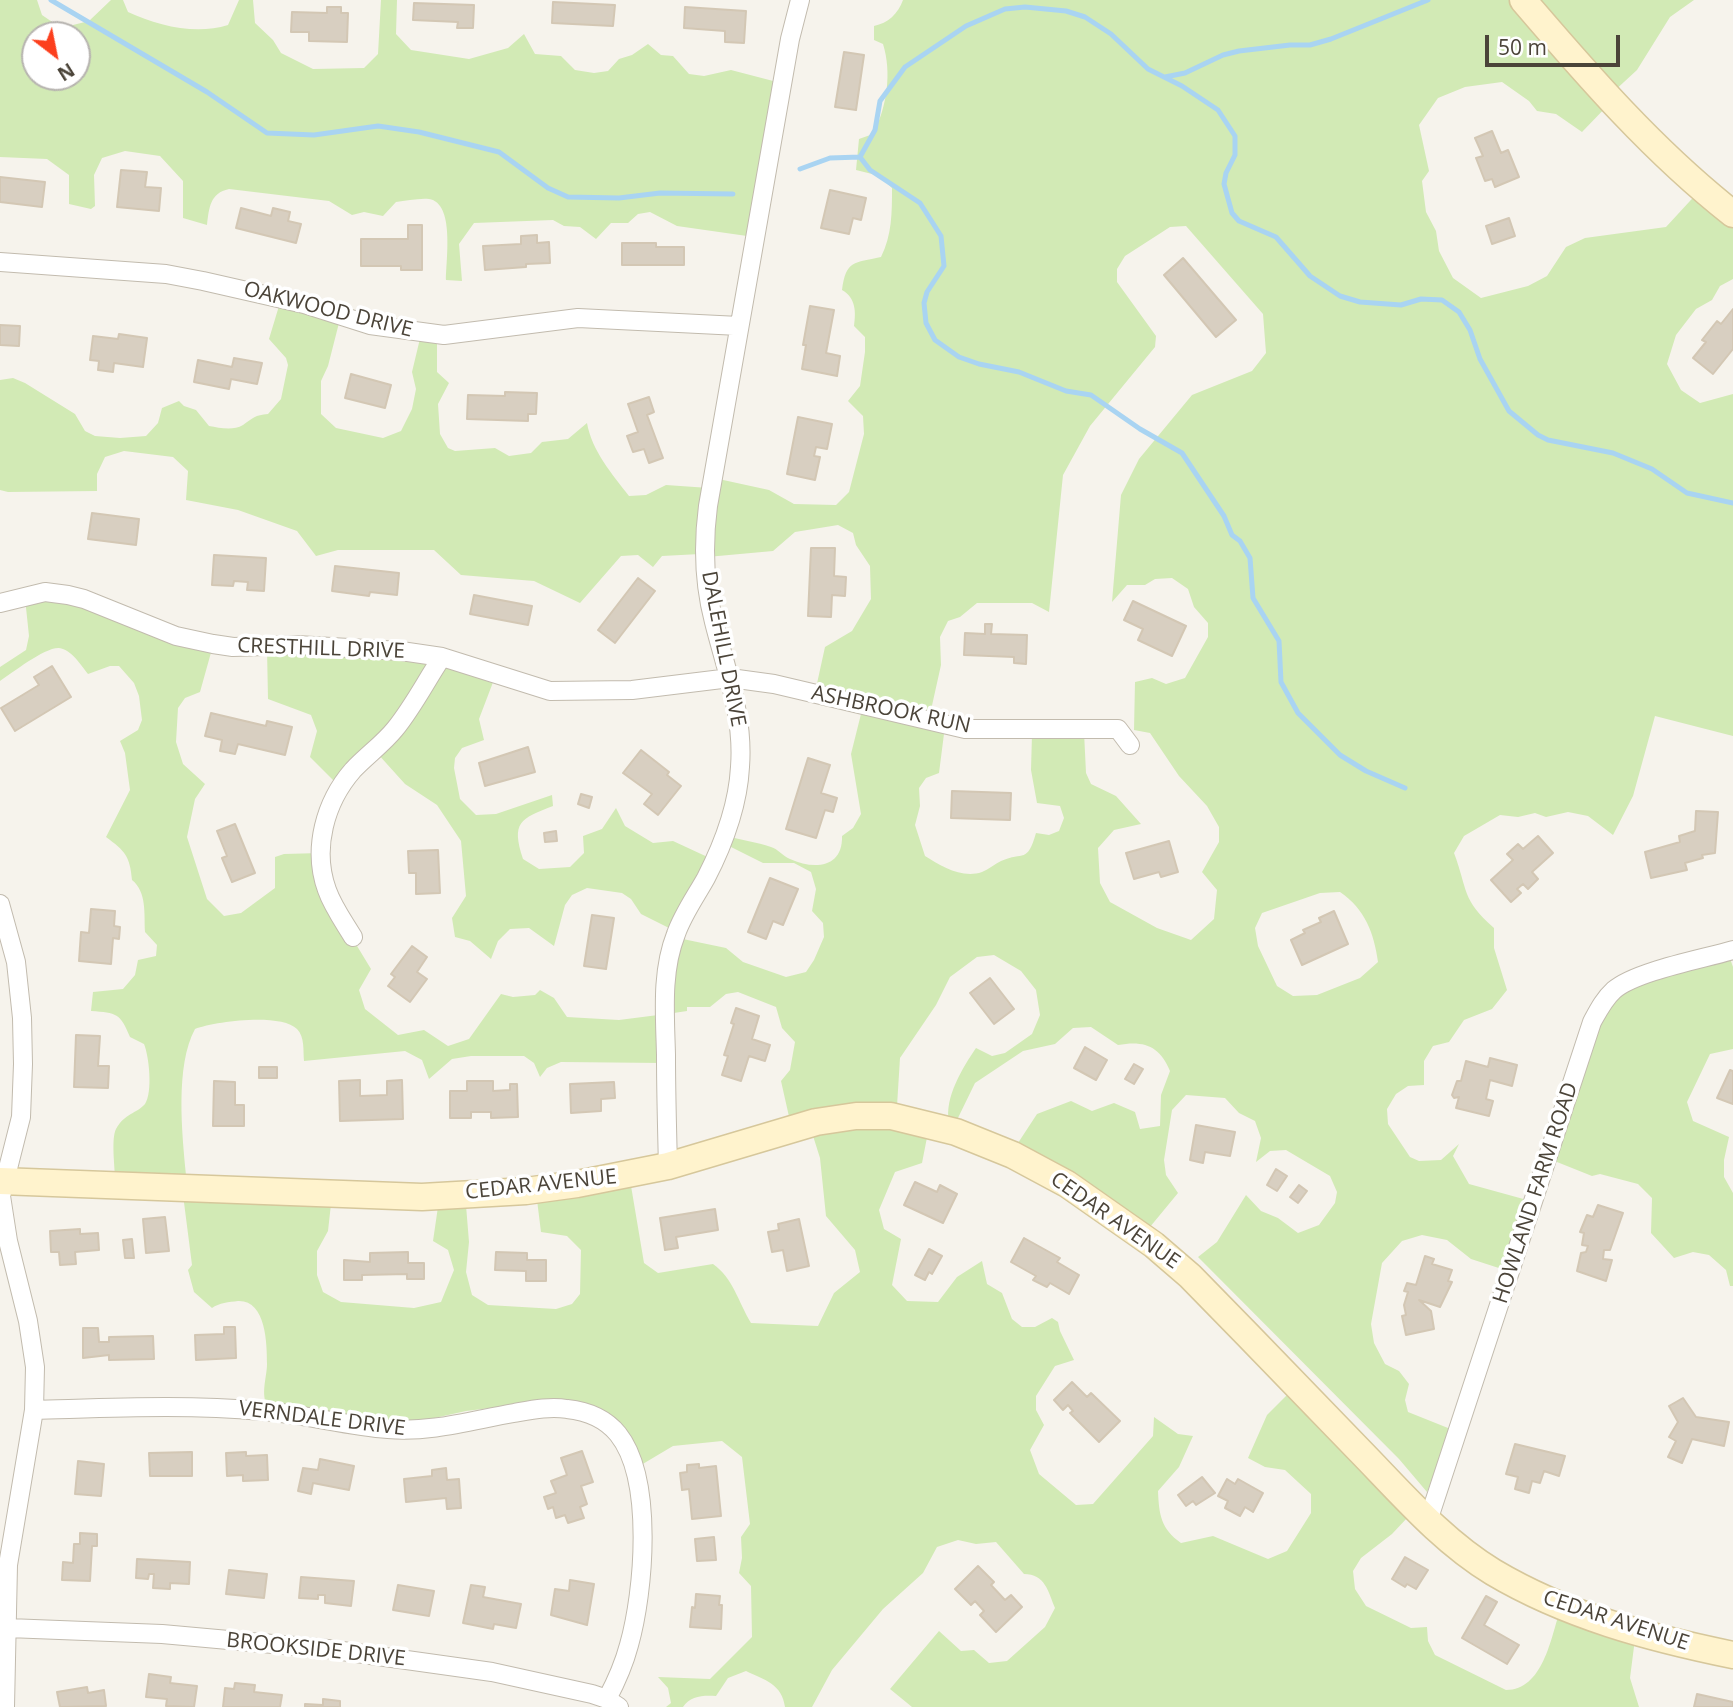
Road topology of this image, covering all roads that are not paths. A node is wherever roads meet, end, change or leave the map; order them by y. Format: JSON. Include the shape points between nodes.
{"nodes":[{"id":1,"x":800,"y":0,"type":"edge"},
{"id":2,"x":1523,"y":0,"type":"edge"},
{"id":3,"x":1733,"y":214,"type":"edge"},
{"id":4,"x":0,"y":262,"type":"edge"},
{"id":5,"x":739,"y":326,"type":"junction"},
{"id":6,"x":0,"y":603,"type":"edge"},
{"id":7,"x":442,"y":657,"type":"junction"},
{"id":8,"x":730,"y":678,"type":"junction"},
{"id":9,"x":1130,"y":745,"type":"dead end"},
{"id":10,"x":0,"y":904,"type":"edge"},
{"id":11,"x":353,"y":937,"type":"dead end"},
{"id":12,"x":1733,"y":950,"type":"edge"},
{"id":13,"x":668,"y":1166,"type":"junction"},
{"id":14,"x":2,"y":1181,"type":"edge"},
{"id":15,"x":34,"y":1410,"type":"junction"},
{"id":16,"x":1428,"y":1521,"type":"junction"},
{"id":17,"x":8,"y":1628,"type":"junction"},
{"id":18,"x":1733,"y":1654,"type":"edge"},
{"id":19,"x":613,"y":1703,"type":"edge"},
{"id":20,"x":5,"y":1707,"type":"edge"}],
"edges":[{"from":1,"to":5,"type":"street","name":"DALEHILL DRIVE"},
{"from":2,"to":3,"type":"street","via":[[1631,120]]},
{"from":4,"to":5,"type":"street","name":"OAKWOOD DRIVE","via":[[166,274],[304,304],[370,325],[444,335],[578,317]]},
{"from":5,"to":8,"type":"street","name":"DALEHILL DRIVE","via":[[705,534],[713,619]]},
{"from":6,"to":7,"type":"street","name":"CRESTHILL DRIVE","via":[[46,592],[84,599],[176,636],[213,644],[382,649]]},
{"from":7,"to":8,"type":"street","name":"CRESTHILL DRIVE","via":[[550,691],[632,690]]},
{"from":7,"to":11,"type":"street","via":[[411,709],[354,769],[328,809],[321,851],[323,878]]},
{"from":8,"to":9,"type":"street","name":"ASHBROOK RUN","via":[[965,729],[1118,729]]},
{"from":8,"to":13,"type":"street","name":"DALEHILL DRIVE","via":[[741,745],[736,795],[723,839],[676,934],[666,979]]},
{"from":10,"to":14,"type":"street","via":[[16,962],[23,1053],[21,1117],[16,1147]]},
{"from":12,"to":16,"type":"street","name":"HOWLAND FARM ROAD","via":[[1636,977],[1615,989],[1591,1022]]},
{"from":13,"to":14,"type":"street","name":"CEDAR AVENUE","via":[[552,1187],[422,1197]]},
{"from":13,"to":16,"type":"street","name":"CEDAR AVENUE","via":[[784,1130],[856,1116],[927,1123],[1013,1155],[1117,1217],[1190,1276]]},
{"from":14,"to":15,"type":"street","via":[[8,1241],[35,1367]]},
{"from":15,"to":17,"type":"street","via":[[8,1565]]},
{"from":15,"to":19,"type":"street","name":"VERNDALE DRIVE","via":[[229,1408],[407,1430],[533,1410],[586,1412],[601,1419],[617,1432],[635,1469],[642,1534],[637,1612]]},
{"from":16,"to":18,"type":"street","name":"CEDAR AVENUE","via":[[1483,1565],[1547,1602],[1639,1633]]},
{"from":17,"to":19,"type":"street","name":"BROOKSIDE DRIVE","via":[[162,1634],[328,1649],[492,1672],[592,1693]]},
{"from":17,"to":20,"type":"street"}]}
